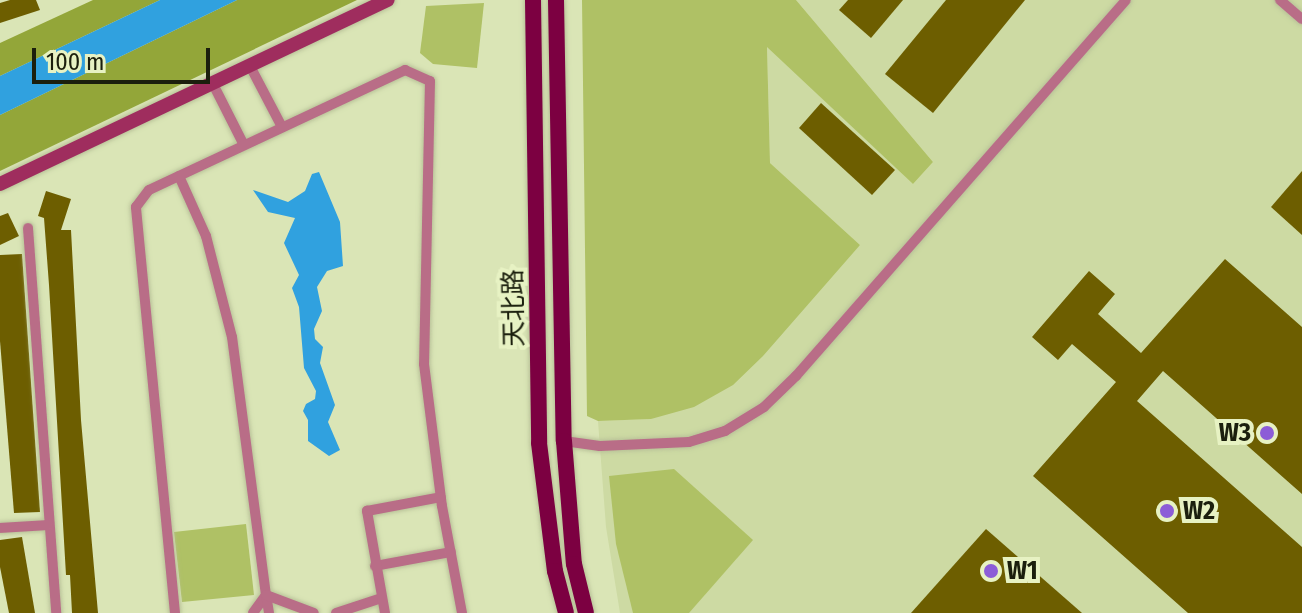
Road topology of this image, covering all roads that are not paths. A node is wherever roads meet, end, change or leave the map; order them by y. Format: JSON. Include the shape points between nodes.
{"nodes":[{"id":1,"x":388,"y":0,"type":"edge"},
{"id":2,"x":533,"y":0,"type":"edge"},
{"id":3,"x":556,"y":0,"type":"edge"},
{"id":4,"x":1126,"y":0,"type":"edge"},
{"id":5,"x":1280,"y":0,"type":"edge"},
{"id":6,"x":1302,"y":19,"type":"edge"},
{"id":7,"x":250,"y":66,"type":"junction"},
{"id":8,"x":213,"y":84,"type":"junction"},
{"id":9,"x":282,"y":127,"type":"junction"},
{"id":10,"x":244,"y":145,"type":"junction"},
{"id":11,"x":179,"y":176,"type":"junction"},
{"id":12,"x":0,"y":184,"type":"edge"},
{"id":13,"x":28,"y":228,"type":"dead end"},
{"id":14,"x":564,"y":441,"type":"junction"},
{"id":15,"x":441,"y":497,"type":"junction"},
{"id":16,"x":48,"y":525,"type":"junction"},
{"id":17,"x":0,"y":528,"type":"edge"},
{"id":18,"x":451,"y":552,"type":"junction"},
{"id":19,"x":375,"y":566,"type":"junction"},
{"id":20,"x":266,"y":595,"type":"junction"},
{"id":21,"x":382,"y":598,"type":"junction"},
{"id":22,"x":56,"y":613,"type":"edge"},
{"id":23,"x":175,"y":613,"type":"edge"},
{"id":24,"x":253,"y":613,"type":"edge"},
{"id":25,"x":269,"y":613,"type":"edge"},
{"id":26,"x":314,"y":613,"type":"edge"},
{"id":27,"x":336,"y":613,"type":"edge"},
{"id":28,"x":385,"y":613,"type":"edge"},
{"id":29,"x":462,"y":613,"type":"edge"},
{"id":30,"x":566,"y":613,"type":"edge"},
{"id":31,"x":586,"y":613,"type":"edge"}],
"edges":[{"from":1,"to":7,"type":"street"},
{"from":2,"to":30,"type":"main road","name":"天北路","via":[[539,443],[555,571]]},
{"from":3,"to":14,"type":"main road","name":"天北路"},
{"from":4,"to":14,"type":"street","via":[[764,407],[725,431],[689,442],[600,446]]},
{"from":5,"to":6,"type":"street"},
{"from":7,"to":8,"type":"street"},
{"from":7,"to":9,"type":"street"},
{"from":8,"to":10,"type":"street"},
{"from":8,"to":12,"type":"street"},
{"from":9,"to":10,"type":"street"},
{"from":9,"to":15,"type":"street","via":[[405,70],[430,81],[424,364]]},
{"from":10,"to":11,"type":"street"},
{"from":11,"to":20,"type":"street","via":[[206,236],[232,337]]},
{"from":11,"to":23,"type":"street","via":[[149,190],[136,207]]},
{"from":13,"to":16,"type":"street"},
{"from":14,"to":31,"type":"main road","name":"天北路","via":[[574,564]]},
{"from":15,"to":18,"type":"street"},
{"from":15,"to":19,"type":"street","via":[[367,511]]},
{"from":16,"to":17,"type":"street"},
{"from":16,"to":22,"type":"street"},
{"from":18,"to":19,"type":"street"},
{"from":18,"to":29,"type":"street"},
{"from":19,"to":21,"type":"street"},
{"from":20,"to":24,"type":"street"},
{"from":20,"to":25,"type":"street"},
{"from":20,"to":26,"type":"street"},
{"from":21,"to":27,"type":"street"},
{"from":21,"to":28,"type":"street"}]}
